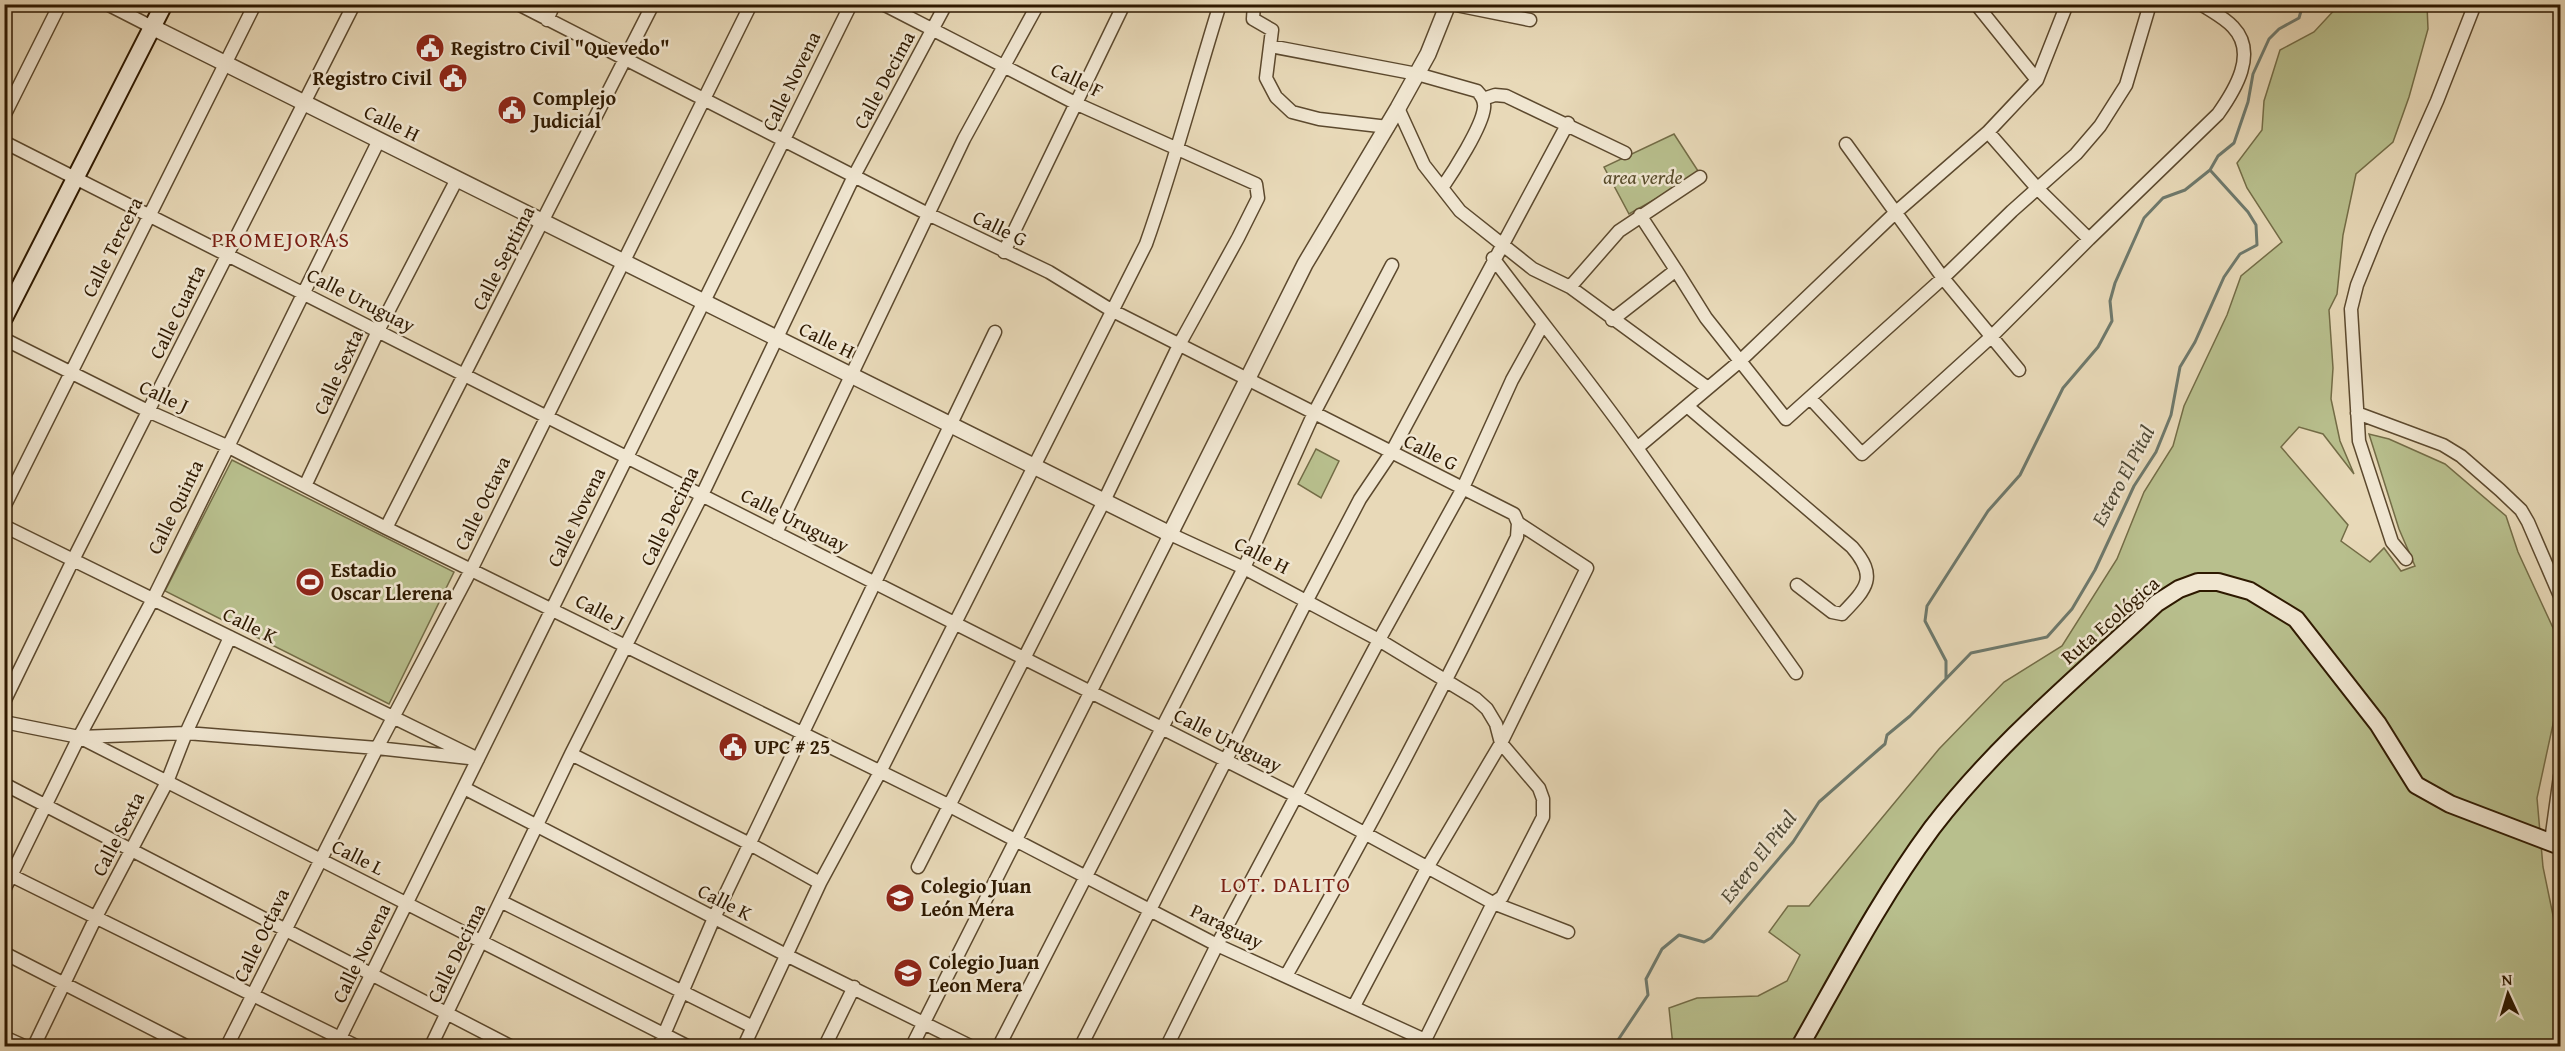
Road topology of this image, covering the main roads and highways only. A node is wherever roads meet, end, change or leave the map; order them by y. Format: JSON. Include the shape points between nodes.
{"nodes":[{"id":1,"x":164,"y":4,"type":"edge"},
{"id":2,"x":4,"y":318,"type":"edge"},
{"id":3,"x":2556,"y":844,"type":"edge"},
{"id":4,"x":1800,"y":1047,"type":"edge"}],
"edges":[{"from":1,"to":2,"type":"main road"},
{"from":3,"to":4,"type":"main road","name":"Ruta Ecológica","via":[[2450,804],[2416,785],[2378,724],[2296,619],[2250,591],[2218,582],[2198,582],[2157,603],[1991,758],[1933,827],[1886,893]]}]}
